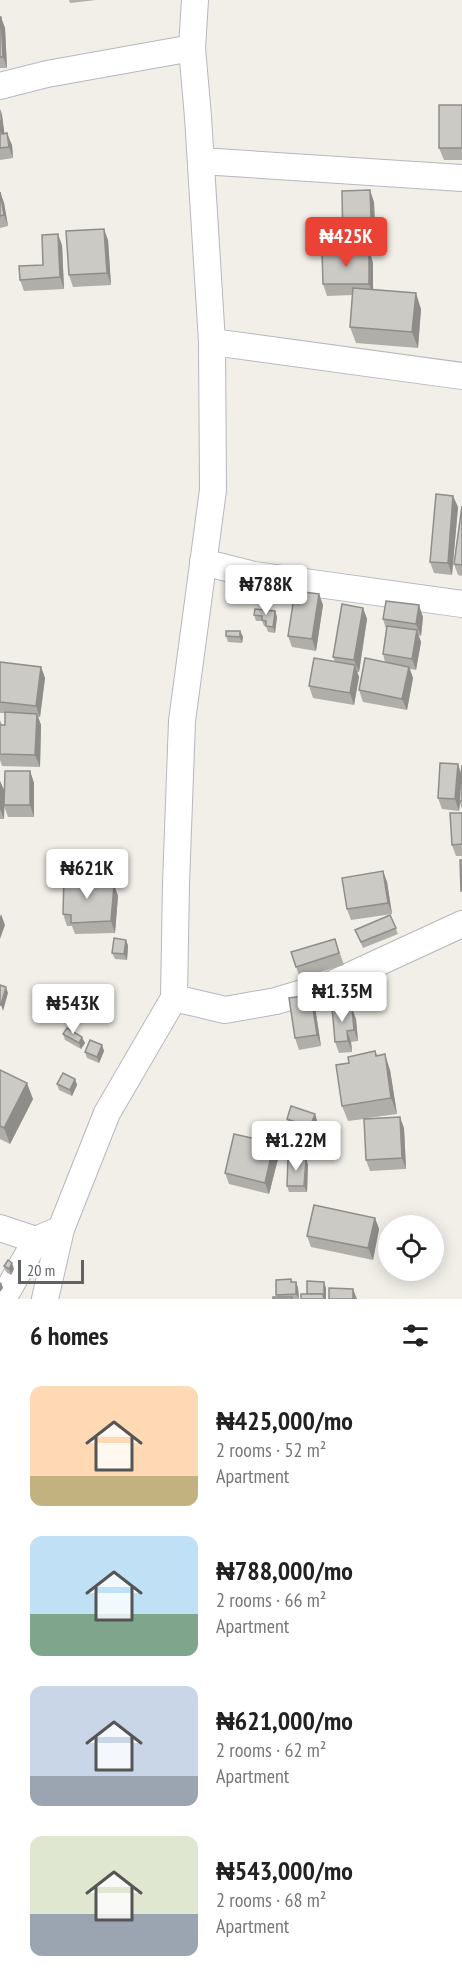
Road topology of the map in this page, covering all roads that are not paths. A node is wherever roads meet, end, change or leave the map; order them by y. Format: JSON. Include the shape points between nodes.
{"nodes":[{"id":1,"x":195,"y":0,"type":"edge"},
{"id":2,"x":192,"y":48,"type":"junction"},
{"id":3,"x":0,"y":86,"type":"edge"},
{"id":4,"x":201,"y":161,"type":"junction"},
{"id":5,"x":462,"y":178,"type":"edge"},
{"id":6,"x":212,"y":342,"type":"junction"},
{"id":7,"x":462,"y":376,"type":"edge"},
{"id":8,"x":203,"y":562,"type":"junction"},
{"id":9,"x":462,"y":604,"type":"edge"},
{"id":10,"x":462,"y":924,"type":"edge"},
{"id":11,"x":174,"y":998,"type":"junction"},
{"id":12,"x":0,"y":1228,"type":"edge"},
{"id":13,"x":60,"y":1229,"type":"junction"},
{"id":14,"x":36,"y":1240,"type":"junction"},
{"id":15,"x":3,"y":1299,"type":"edge"},
{"id":16,"x":45,"y":1299,"type":"edge"}],
"edges":[{"from":1,"to":2,"type":"street"},
{"from":2,"to":3,"type":"street"},
{"from":2,"to":4,"type":"street"},
{"from":4,"to":5,"type":"street"},
{"from":4,"to":6,"type":"street"},
{"from":6,"to":7,"type":"street"},
{"from":6,"to":8,"type":"street","via":[[213,490]]},
{"from":8,"to":9,"type":"street","via":[[254,575]]},
{"from":8,"to":11,"type":"street","via":[[182,721]]},
{"from":10,"to":11,"type":"street","via":[[332,984],[276,1001],[225,1010]]},
{"from":11,"to":13,"type":"street","via":[[107,1113]]},
{"from":12,"to":14,"type":"street"},
{"from":13,"to":14,"type":"street"},
{"from":13,"to":16,"type":"street"},
{"from":14,"to":15,"type":"street"}]}
